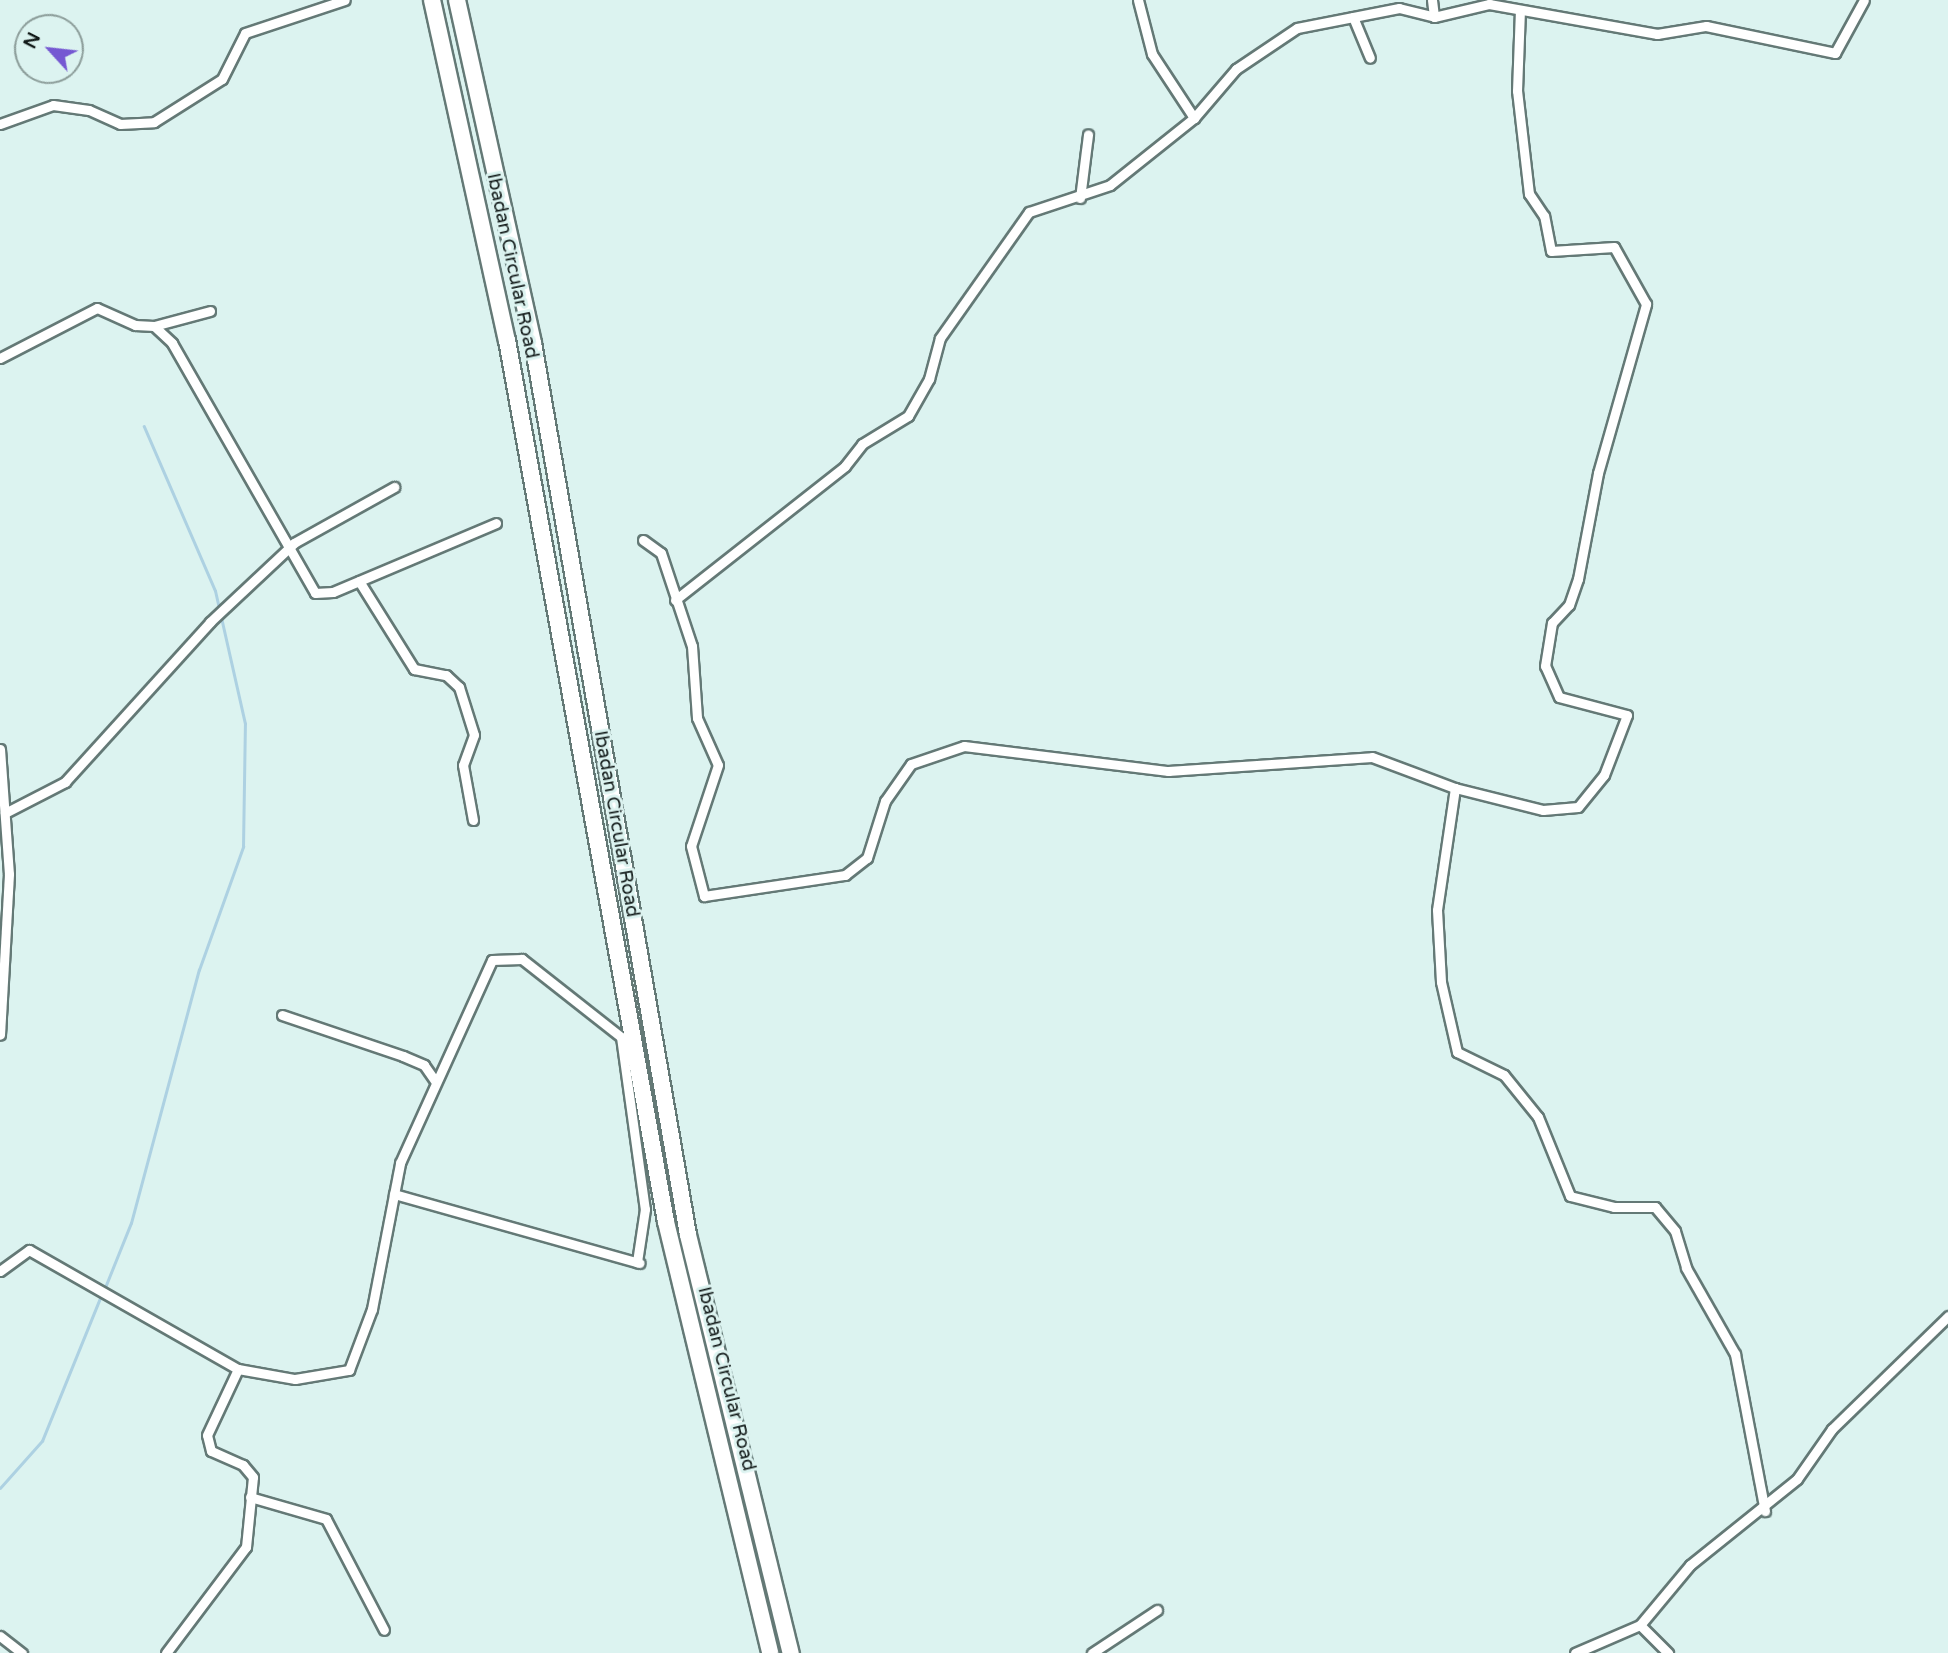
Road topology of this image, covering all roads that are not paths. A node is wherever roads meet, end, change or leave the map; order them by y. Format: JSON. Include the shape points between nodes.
{"nodes":[{"id":1,"x":345,"y":0,"type":"edge"},
{"id":2,"x":432,"y":0,"type":"edge"},
{"id":3,"x":457,"y":0,"type":"edge"},
{"id":4,"x":1138,"y":0,"type":"edge"},
{"id":5,"x":1432,"y":0,"type":"edge"},
{"id":6,"x":1864,"y":0,"type":"edge"},
{"id":7,"x":1399,"y":4,"type":"edge"},
{"id":8,"x":1520,"y":11,"type":"junction"},
{"id":9,"x":1353,"y":17,"type":"junction"},
{"id":10,"x":1434,"y":17,"type":"junction"},
{"id":11,"x":1370,"y":58,"type":"dead end"},
{"id":12,"x":1194,"y":118,"type":"junction"},
{"id":13,"x":0,"y":124,"type":"edge"},
{"id":14,"x":1088,"y":135,"type":"dead end"},
{"id":15,"x":1080,"y":198,"type":"junction"},
{"id":16,"x":210,"y":311,"type":"dead end"},
{"id":17,"x":154,"y":326,"type":"junction"},
{"id":18,"x":0,"y":358,"type":"edge"},
{"id":19,"x":394,"y":487,"type":"dead end"},
{"id":20,"x":496,"y":523,"type":"dead end"},
{"id":21,"x":643,"y":540,"type":"dead end"},
{"id":22,"x":288,"y":549,"type":"junction"},
{"id":23,"x":359,"y":581,"type":"junction"},
{"id":24,"x":675,"y":600,"type":"junction"},
{"id":25,"x":0,"y":749,"type":"edge"},
{"id":26,"x":1455,"y":788,"type":"junction"},
{"id":27,"x":5,"y":813,"type":"junction"},
{"id":28,"x":473,"y":820,"type":"dead end"},
{"id":29,"x":5,"y":892,"type":"edge"},
{"id":30,"x":282,"y":1015,"type":"dead end"},
{"id":31,"x":0,"y":1035,"type":"edge"},
{"id":32,"x":435,"y":1081,"type":"junction"},
{"id":33,"x":394,"y":1194,"type":"junction"},
{"id":34,"x":0,"y":1271,"type":"edge"},
{"id":35,"x":1948,"y":1315,"type":"edge"},
{"id":36,"x":238,"y":1369,"type":"junction"},
{"id":37,"x":250,"y":1497,"type":"junction"},
{"id":38,"x":1765,"y":1511,"type":"junction"},
{"id":39,"x":1157,"y":1611,"type":"dead end"},
{"id":40,"x":1640,"y":1625,"type":"junction"},
{"id":41,"x":384,"y":1630,"type":"dead end"},
{"id":42,"x":0,"y":1636,"type":"edge"},
{"id":43,"x":22,"y":1653,"type":"edge"},
{"id":44,"x":166,"y":1653,"type":"edge"},
{"id":45,"x":770,"y":1653,"type":"edge"},
{"id":46,"x":791,"y":1653,"type":"edge"},
{"id":47,"x":1091,"y":1653,"type":"edge"},
{"id":48,"x":1575,"y":1653,"type":"edge"},
{"id":49,"x":1668,"y":1653,"type":"edge"}],
"edges":[{"from":1,"to":13,"type":"street","via":[[245,33],[222,79],[154,122],[120,124],[89,110],[53,106]]},
{"from":2,"to":45,"type":"highway","name":"Ibadan Circular Road","via":[[508,340],[666,1222]]},
{"from":3,"to":46,"type":"highway","name":"Ibadan Circular Road","via":[[533,343],[688,1235]]},
{"from":4,"to":12,"type":"street","via":[[1152,54]]},
{"from":5,"to":10,"type":"street"},
{"from":6,"to":8,"type":"street","via":[[1835,52],[1706,26],[1657,34]]},
{"from":7,"to":9,"type":"street"},
{"from":7,"to":10,"type":"street"},
{"from":8,"to":10,"type":"street","via":[[1489,4]]},
{"from":8,"to":26,"type":"street","via":[[1517,91],[1529,194],[1544,216],[1551,251],[1614,247],[1646,304],[1598,473],[1578,579],[1569,605],[1552,623],[1545,666],[1559,696],[1627,715],[1611,743],[1604,775],[1578,807],[1543,810]]},
{"from":9,"to":11,"type":"street"},
{"from":9,"to":12,"type":"street","via":[[1297,28],[1236,69]]},
{"from":12,"to":15,"type":"street","via":[[1110,185]]},
{"from":14,"to":15,"type":"street"},
{"from":15,"to":24,"type":"street","via":[[1029,212],[940,338],[925,389],[908,416],[862,444],[845,466]]},
{"from":16,"to":17,"type":"street"},
{"from":17,"to":18,"type":"street","via":[[125,322],[97,308]]},
{"from":17,"to":22,"type":"street","via":[[172,343]]},
{"from":19,"to":22,"type":"street"},
{"from":20,"to":23,"type":"street"},
{"from":21,"to":24,"type":"street","via":[[661,553]]},
{"from":22,"to":23,"type":"street","via":[[315,593]]},
{"from":22,"to":27,"type":"street","via":[[227,604],[65,782]]},
{"from":23,"to":28,"type":"street","via":[[414,668],[446,675],[459,687],[474,735],[463,765]]},
{"from":24,"to":26,"type":"street","via":[[692,646],[697,718],[718,765],[691,846],[705,896],[845,875],[867,858],[885,801],[911,764],[964,746],[1168,771],[1372,757]]},
{"from":25,"to":27,"type":"street"},
{"from":26,"to":38,"type":"street","via":[[1437,910],[1441,982],[1457,1052],[1504,1075],[1530,1107],[1557,1155],[1570,1196],[1614,1207],[1655,1207],[1675,1231],[1686,1268],[1735,1354]]},
{"from":27,"to":29,"type":"street"},
{"from":29,"to":31,"type":"street"},
{"from":30,"to":32,"type":"street","via":[[424,1065]]},
{"from":32,"to":33,"type":"street","via":[[400,1163]]},
{"from":32,"to":33,"type":"street","via":[[492,960],[522,959],[621,1037],[645,1209],[638,1262]]},
{"from":33,"to":36,"type":"street","via":[[372,1309],[349,1370],[295,1378]]},
{"from":34,"to":36,"type":"street","via":[[29,1250]]},
{"from":35,"to":38,"type":"street","via":[[1832,1429],[1797,1479]]},
{"from":36,"to":37,"type":"street","via":[[206,1444],[249,1470]]},
{"from":37,"to":41,"type":"street","via":[[326,1518]]},
{"from":37,"to":44,"type":"street","via":[[246,1547]]},
{"from":38,"to":40,"type":"street","via":[[1690,1565]]},
{"from":39,"to":47,"type":"street"},
{"from":40,"to":48,"type":"street"},
{"from":40,"to":49,"type":"street"},
{"from":42,"to":43,"type":"street"}]}
